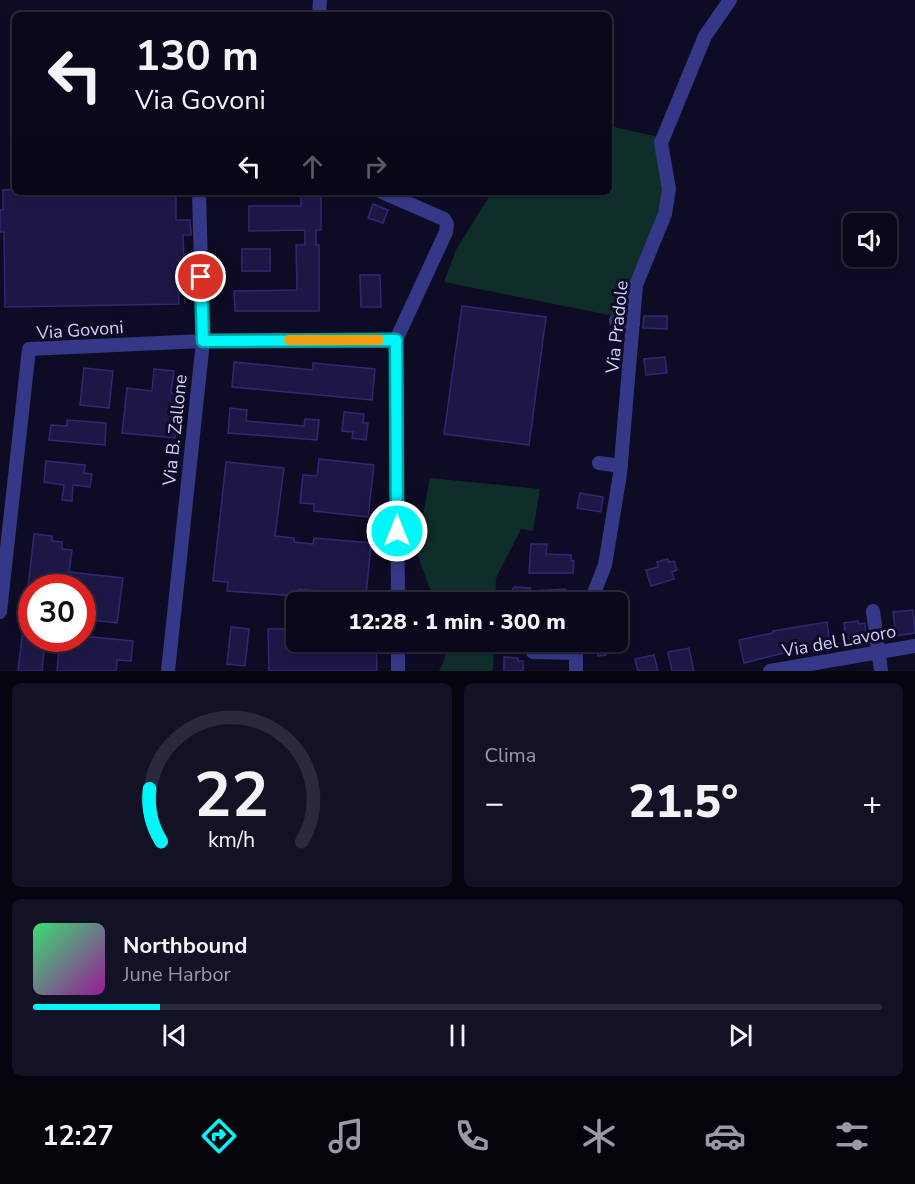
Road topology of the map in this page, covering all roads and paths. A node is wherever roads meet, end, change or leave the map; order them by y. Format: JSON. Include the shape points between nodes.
{"nodes":[{"id":1,"x":730,"y":0,"type":"edge"},
{"id":2,"x":199,"y":195,"type":"edge"},
{"id":3,"x":389,"y":195,"type":"edge"},
{"id":4,"x":616,"y":321,"type":"dead end"},
{"id":5,"x":633,"y":324,"type":"junction"},
{"id":6,"x":396,"y":340,"type":"junction"},
{"id":7,"x":203,"y":341,"type":"junction"},
{"id":8,"x":599,"y":462,"type":"dead end"},
{"id":9,"x":621,"y":465,"type":"junction"},
{"id":10,"x":398,"y":592,"type":"edge"},
{"id":11,"x":594,"y":592,"type":"edge"},
{"id":12,"x":873,"y":611,"type":"dead end"},
{"id":13,"x":0,"y":612,"type":"edge"},
{"id":14,"x":915,"y":646,"type":"edge"},
{"id":15,"x":398,"y":652,"type":"edge"},
{"id":16,"x":576,"y":652,"type":"edge"},
{"id":17,"x":879,"y":652,"type":"junction"},
{"id":18,"x":793,"y":669,"type":"edge"},
{"id":19,"x":168,"y":671,"type":"edge"},
{"id":20,"x":398,"y":671,"type":"edge"},
{"id":21,"x":576,"y":671,"type":"edge"},
{"id":22,"x":770,"y":671,"type":"edge"},
{"id":23,"x":881,"y":671,"type":"edge"}],
"edges":[{"from":1,"to":5,"type":"street","name":"Via Pradole","via":[[705,36],[661,143],[669,189],[665,214],[636,285]]},
{"from":2,"to":7,"type":"street","name":"Via B. Zallone"},
{"from":3,"to":6,"type":"street","via":[[444,219],[447,224]]},
{"from":4,"to":5,"type":"street"},
{"from":5,"to":9,"type":"street","name":"Via Pradole"},
{"from":6,"to":7,"type":"street","name":"Via Govoni"},
{"from":6,"to":10,"type":"street"},
{"from":7,"to":13,"type":"street","name":"Via Govoni","via":[[30,349]]},
{"from":7,"to":19,"type":"street","name":"Via B. Zallone"},
{"from":8,"to":9,"type":"street"},
{"from":9,"to":11,"type":"street","name":"Via Pradole","via":[[605,565]]},
{"from":12,"to":17,"type":"street"},
{"from":14,"to":17,"type":"street","name":"Via del Lavoro"},
{"from":15,"to":20,"type":"street"},
{"from":16,"to":21,"type":"street"},
{"from":17,"to":18,"type":"street","name":"Via del Lavoro"},
{"from":17,"to":23,"type":"street"},
{"from":18,"to":22,"type":"street","name":"Via del Lavoro"}]}
